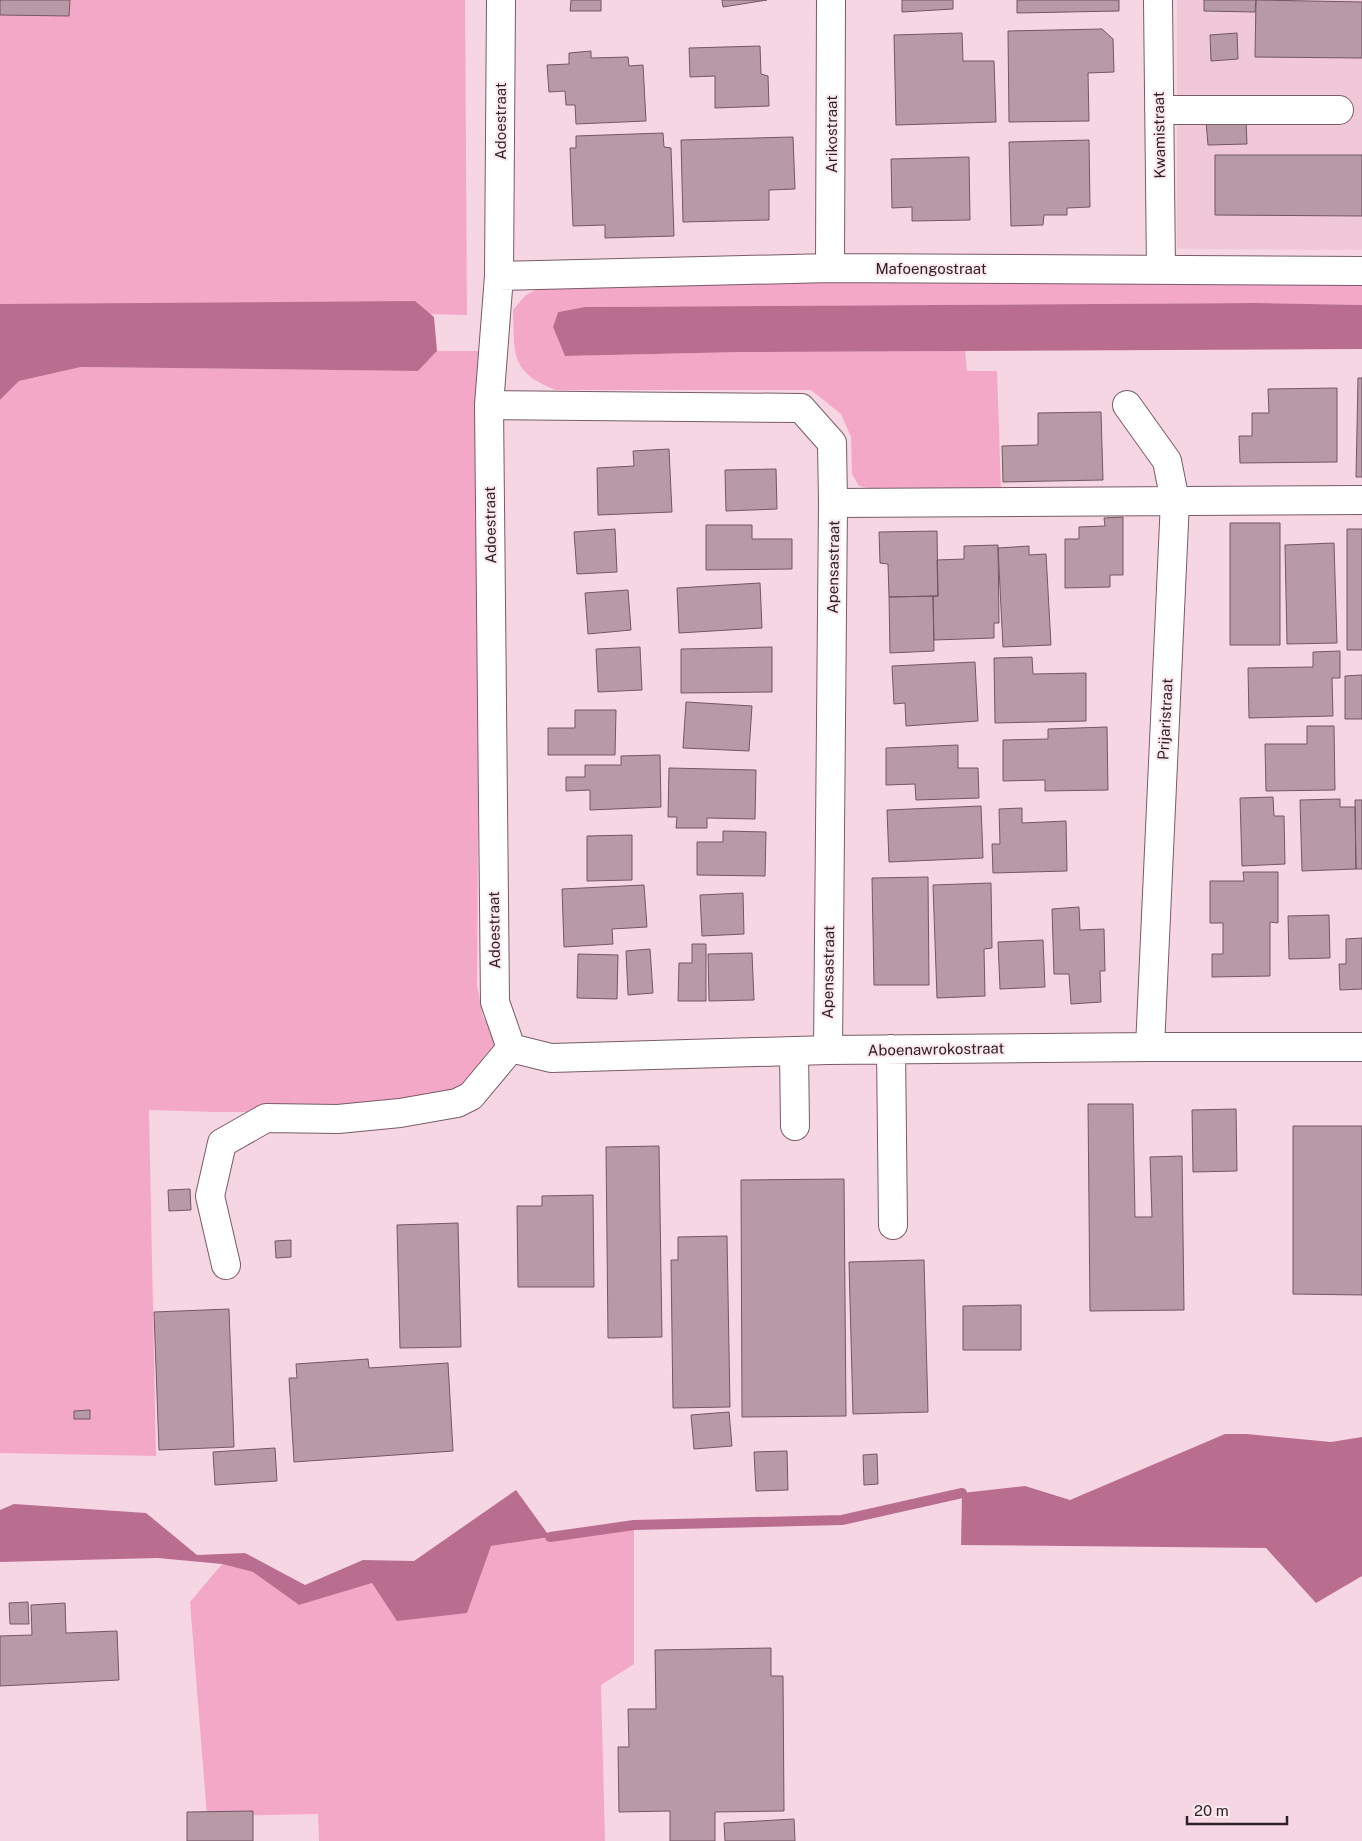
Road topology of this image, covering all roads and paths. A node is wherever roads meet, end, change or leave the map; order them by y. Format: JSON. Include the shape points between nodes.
{"nodes":[{"id":1,"x":501,"y":0,"type":"edge"},
{"id":2,"x":831,"y":0,"type":"edge"},
{"id":3,"x":1158,"y":0,"type":"edge"},
{"id":4,"x":1159,"y":110,"type":"junction"},
{"id":5,"x":1339,"y":110,"type":"dead end"},
{"id":6,"x":830,"y":268,"type":"junction"},
{"id":7,"x":1161,"y":270,"type":"junction"},
{"id":8,"x":1362,"y":271,"type":"edge"},
{"id":9,"x":499,"y":276,"type":"junction"},
{"id":10,"x":489,"y":405,"type":"junction"},
{"id":11,"x":1127,"y":405,"type":"dead end"},
{"id":12,"x":1362,"y":500,"type":"edge"},
{"id":13,"x":1175,"y":501,"type":"junction"},
{"id":14,"x":833,"y":503,"type":"junction"},
{"id":15,"x":1150,"y":1047,"type":"junction"},
{"id":16,"x":511,"y":1048,"type":"junction"},
{"id":17,"x":1362,"y":1048,"type":"edge"},
{"id":18,"x":892,"y":1049,"type":"junction"},
{"id":19,"x":828,"y":1050,"type":"junction"},
{"id":20,"x":794,"y":1051,"type":"junction"},
{"id":21,"x":795,"y":1126,"type":"dead end"},
{"id":22,"x":893,"y":1225,"type":"dead end"},
{"id":23,"x":226,"y":1265,"type":"dead end"}],
"edges":[{"from":1,"to":9,"type":"street","name":"Adoestraat"},
{"from":2,"to":6,"type":"street","name":"Arikostraat"},
{"from":3,"to":4,"type":"street","name":"Kwamistraat"},
{"from":4,"to":5,"type":"street"},
{"from":4,"to":7,"type":"street","name":"Kwamistraat"},
{"from":6,"to":7,"type":"street","name":"Mafoengostraat"},
{"from":6,"to":9,"type":"street","name":"Mafoengostraat"},
{"from":7,"to":8,"type":"street","name":"Mafoengostraat"},
{"from":9,"to":10,"type":"street","name":"Adoestraat"},
{"from":10,"to":14,"type":"street","name":"Apensastraat","via":[[801,408],[832,443]]},
{"from":10,"to":16,"type":"street","name":"Adoestraat","via":[[495,1002]]},
{"from":11,"to":13,"type":"street","name":"Prijaristraat","via":[[1167,462]]},
{"from":12,"to":13,"type":"street"},
{"from":13,"to":14,"type":"street"},
{"from":13,"to":15,"type":"street","name":"Prijaristraat"},
{"from":14,"to":19,"type":"street","name":"Apensastraat"},
{"from":15,"to":17,"type":"street","name":"Aboenawrokostraat"},
{"from":15,"to":18,"type":"street","name":"Aboenawrokostraat"},
{"from":16,"to":20,"type":"street","name":"Aboenawrokostraat","via":[[551,1058]]},
{"from":16,"to":23,"type":"street","via":[[470,1096],[457,1103],[338,1119],[266,1118],[222,1143],[210,1196]]},
{"from":18,"to":19,"type":"street","name":"Aboenawrokostraat"},
{"from":18,"to":22,"type":"street"},
{"from":19,"to":20,"type":"street","name":"Aboenawrokostraat"},
{"from":20,"to":21,"type":"street"}]}
